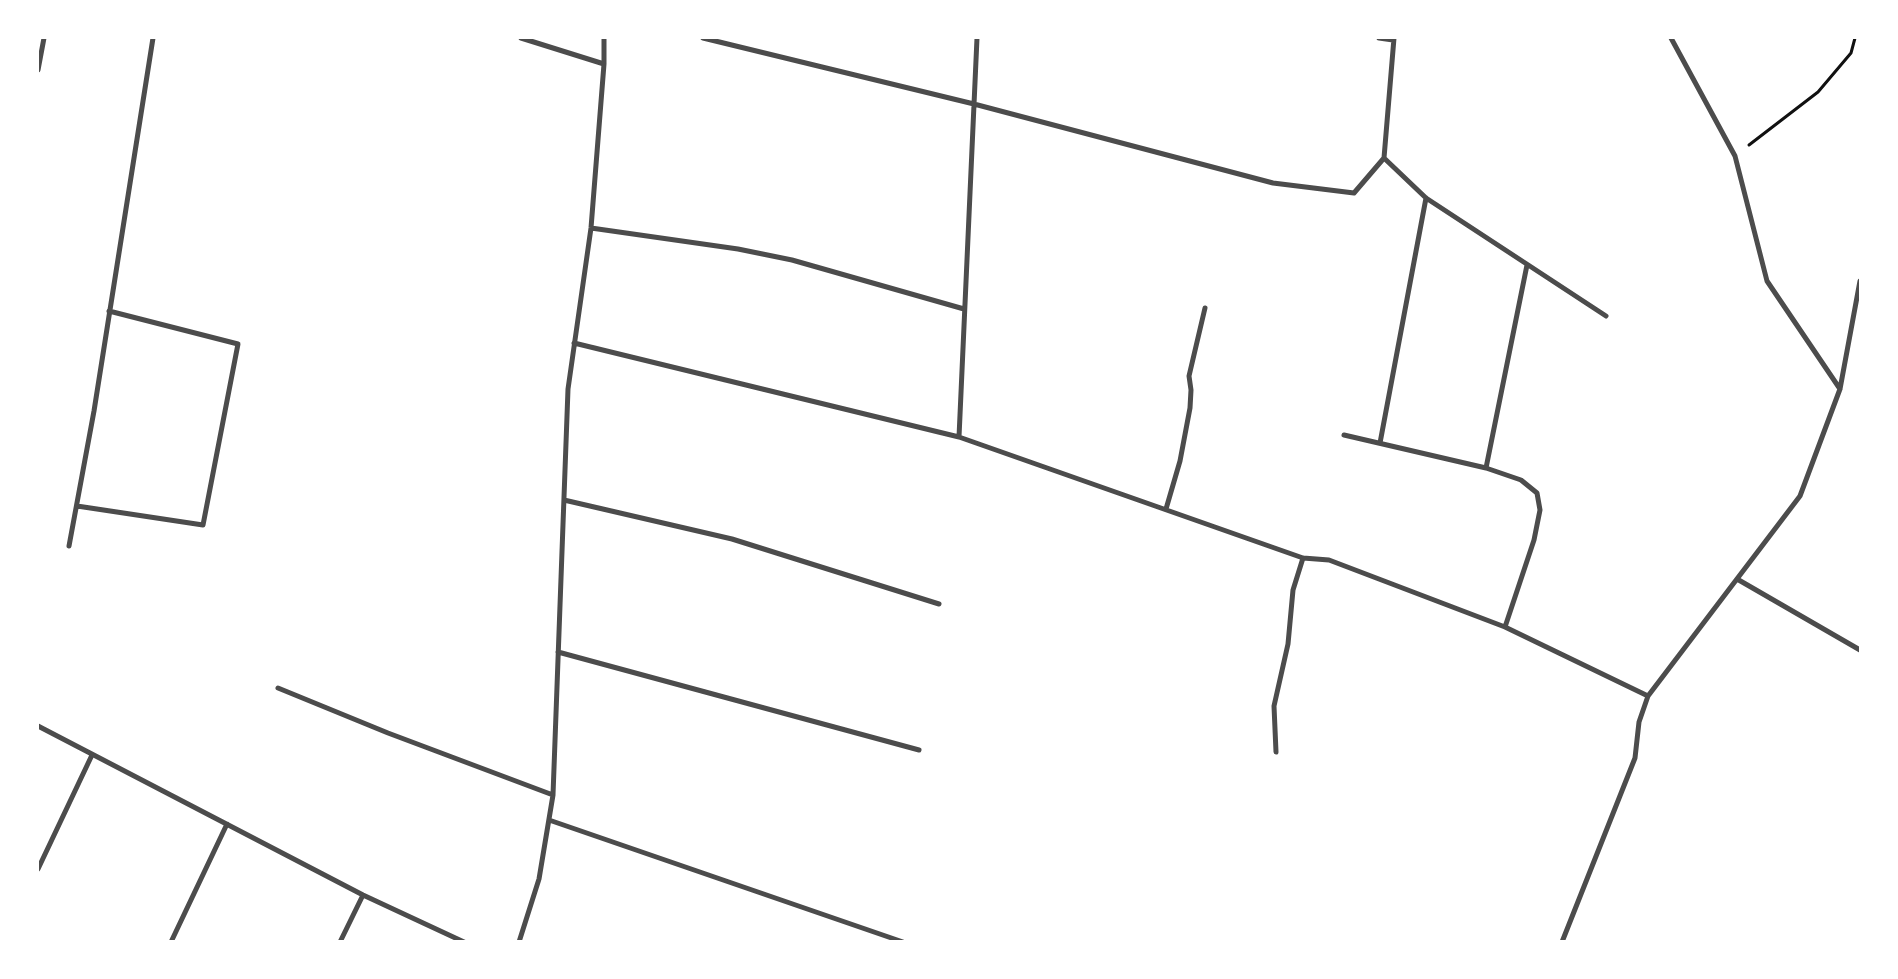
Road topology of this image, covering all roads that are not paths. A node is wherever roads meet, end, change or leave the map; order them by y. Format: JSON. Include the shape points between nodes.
{"nodes":[{"id":1,"x":44,"y":38,"type":"edge"},
{"id":2,"x":153,"y":38,"type":"edge"},
{"id":3,"x":521,"y":38,"type":"edge"},
{"id":4,"x":604,"y":38,"type":"edge"},
{"id":5,"x":703,"y":38,"type":"edge"},
{"id":6,"x":977,"y":38,"type":"edge"},
{"id":7,"x":1379,"y":38,"type":"edge"},
{"id":8,"x":1671,"y":38,"type":"edge"},
{"id":9,"x":1393,"y":39,"type":"edge"},
{"id":10,"x":604,"y":64,"type":"junction"},
{"id":11,"x":38,"y":70,"type":"edge"},
{"id":12,"x":974,"y":104,"type":"junction"},
{"id":13,"x":1384,"y":158,"type":"junction"},
{"id":14,"x":1426,"y":198,"type":"junction"},
{"id":15,"x":590,"y":228,"type":"junction"},
{"id":16,"x":1527,"y":265,"type":"junction"},
{"id":17,"x":1860,"y":281,"type":"edge"},
{"id":18,"x":964,"y":308,"type":"junction"},
{"id":19,"x":1205,"y":308,"type":"dead end"},
{"id":20,"x":109,"y":311,"type":"junction"},
{"id":21,"x":1606,"y":316,"type":"dead end"},
{"id":22,"x":574,"y":343,"type":"junction"},
{"id":23,"x":1840,"y":389,"type":"junction"},
{"id":24,"x":1344,"y":435,"type":"dead end"},
{"id":25,"x":959,"y":437,"type":"junction"},
{"id":26,"x":1380,"y":443,"type":"junction"},
{"id":27,"x":1486,"y":468,"type":"junction"},
{"id":28,"x":564,"y":500,"type":"junction"},
{"id":29,"x":77,"y":506,"type":"junction"},
{"id":30,"x":1166,"y":509,"type":"junction"},
{"id":31,"x":69,"y":546,"type":"dead end"},
{"id":32,"x":1303,"y":558,"type":"junction"},
{"id":33,"x":1737,"y":579,"type":"junction"},
{"id":34,"x":939,"y":604,"type":"dead end"},
{"id":35,"x":1505,"y":627,"type":"junction"},
{"id":36,"x":1860,"y":650,"type":"edge"},
{"id":37,"x":558,"y":652,"type":"junction"},
{"id":38,"x":278,"y":688,"type":"dead end"},
{"id":39,"x":1648,"y":696,"type":"junction"},
{"id":40,"x":38,"y":726,"type":"edge"},
{"id":41,"x":919,"y":750,"type":"dead end"},
{"id":42,"x":1276,"y":752,"type":"dead end"},
{"id":43,"x":92,"y":755,"type":"junction"},
{"id":44,"x":553,"y":795,"type":"junction"},
{"id":45,"x":549,"y":820,"type":"junction"},
{"id":46,"x":227,"y":824,"type":"junction"},
{"id":47,"x":38,"y":869,"type":"edge"},
{"id":48,"x":363,"y":894,"type":"junction"},
{"id":49,"x":170,"y":942,"type":"edge"},
{"id":50,"x":340,"y":942,"type":"edge"},
{"id":51,"x":464,"y":942,"type":"edge"},
{"id":52,"x":519,"y":942,"type":"edge"},
{"id":53,"x":902,"y":942,"type":"edge"},
{"id":54,"x":1562,"y":942,"type":"edge"}],
"edges":[{"from":1,"to":11,"type":"street"},
{"from":2,"to":20,"type":"street"},
{"from":3,"to":10,"type":"street"},
{"from":4,"to":10,"type":"street"},
{"from":5,"to":12,"type":"street"},
{"from":6,"to":12,"type":"street"},
{"from":7,"to":9,"type":"street"},
{"from":8,"to":23,"type":"street","via":[[1735,156],[1767,281]]},
{"from":9,"to":13,"type":"street"},
{"from":10,"to":15,"type":"street"},
{"from":12,"to":13,"type":"street","via":[[1272,183],[1354,193]]},
{"from":12,"to":18,"type":"street"},
{"from":13,"to":14,"type":"street"},
{"from":14,"to":16,"type":"street"},
{"from":14,"to":26,"type":"street"},
{"from":15,"to":18,"type":"street","via":[[792,260]]},
{"from":15,"to":22,"type":"street"},
{"from":16,"to":21,"type":"street"},
{"from":16,"to":27,"type":"street"},
{"from":17,"to":23,"type":"street"},
{"from":18,"to":25,"type":"street"},
{"from":19,"to":30,"type":"street","via":[[1189,376],[1190,408],[1180,461]]},
{"from":20,"to":29,"type":"street"},
{"from":20,"to":29,"type":"street","via":[[238,344],[203,525]]},
{"from":22,"to":25,"type":"street"},
{"from":22,"to":28,"type":"street","via":[[568,389]]},
{"from":23,"to":33,"type":"street","via":[[1800,496]]},
{"from":24,"to":26,"type":"street"},
{"from":25,"to":30,"type":"street"},
{"from":26,"to":27,"type":"street"},
{"from":27,"to":35,"type":"street","via":[[1521,480],[1537,493],[1540,510],[1534,540]]},
{"from":28,"to":34,"type":"street","via":[[732,538]]},
{"from":28,"to":37,"type":"street"},
{"from":29,"to":31,"type":"street"},
{"from":30,"to":32,"type":"street"},
{"from":32,"to":35,"type":"street","via":[[1329,560]]},
{"from":32,"to":42,"type":"street","via":[[1293,590],[1288,644],[1274,706]]},
{"from":33,"to":36,"type":"street"},
{"from":33,"to":39,"type":"street"},
{"from":35,"to":39,"type":"street"},
{"from":37,"to":41,"type":"street"},
{"from":37,"to":44,"type":"street"},
{"from":38,"to":44,"type":"street"},
{"from":39,"to":54,"type":"street","via":[[1638,722],[1634,758]]},
{"from":40,"to":43,"type":"street"},
{"from":43,"to":46,"type":"street"},
{"from":43,"to":47,"type":"street"},
{"from":44,"to":45,"type":"street"},
{"from":45,"to":52,"type":"street","via":[[539,879]]},
{"from":45,"to":53,"type":"street"},
{"from":46,"to":48,"type":"street"},
{"from":46,"to":49,"type":"street"},
{"from":48,"to":50,"type":"street"},
{"from":48,"to":51,"type":"street"}]}
